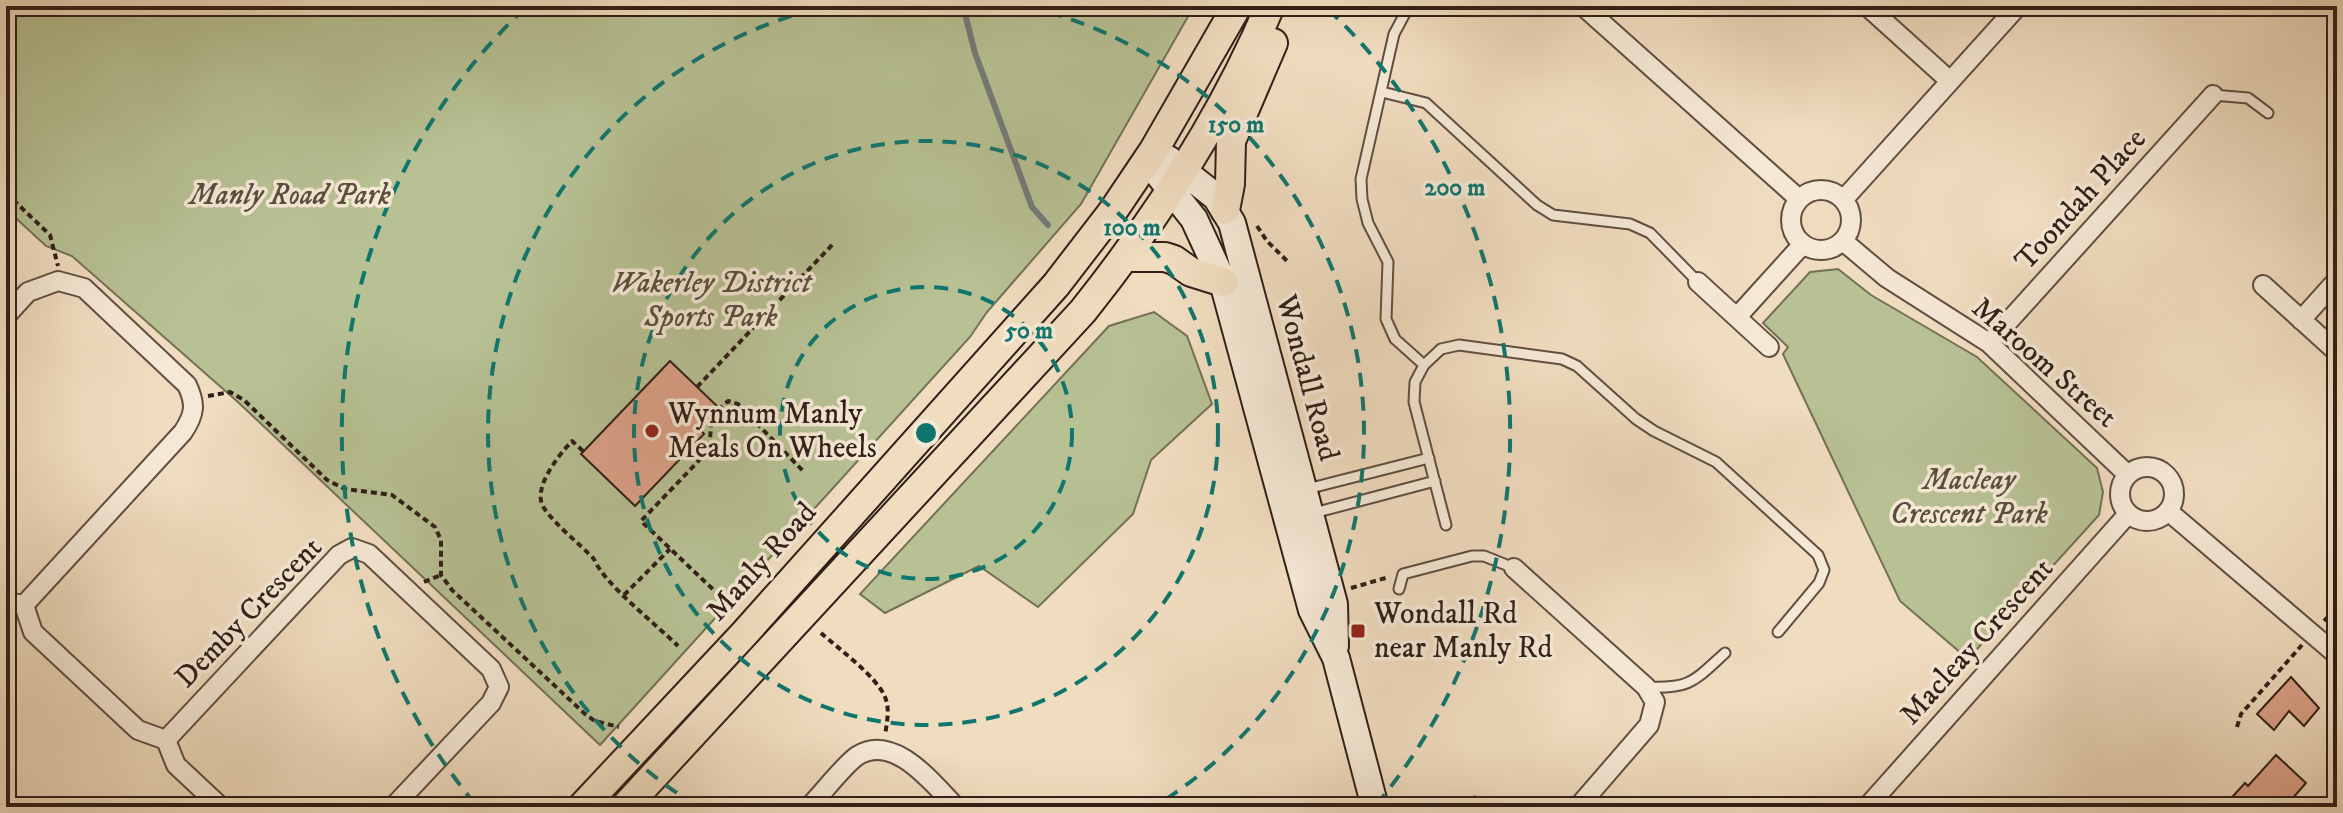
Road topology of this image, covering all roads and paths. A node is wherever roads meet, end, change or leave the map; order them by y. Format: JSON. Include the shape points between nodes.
{"nodes":[{"id":1,"x":1237,"y":6,"type":"edge"},
{"id":2,"x":1270,"y":6,"type":"edge"},
{"id":3,"x":1289,"y":6,"type":"edge"},
{"id":4,"x":1409,"y":6,"type":"edge"},
{"id":5,"x":1583,"y":6,"type":"edge"},
{"id":6,"x":1867,"y":6,"type":"edge"},
{"id":7,"x":2018,"y":6,"type":"edge"},
{"id":8,"x":1950,"y":81,"type":"junction"},
{"id":9,"x":1382,"y":92,"type":"junction"},
{"id":10,"x":2213,"y":95,"type":"joint"},
{"id":11,"x":2268,"y":113,"type":"dead end"},
{"id":12,"x":1150,"y":155,"type":"junction"},
{"id":13,"x":1178,"y":179,"type":"junction"},
{"id":14,"x":6,"y":193,"type":"edge"},
{"id":15,"x":1799,"y":199,"type":"junction"},
{"id":16,"x":1844,"y":199,"type":"junction"},
{"id":17,"x":1225,"y":210,"type":"junction"},
{"id":18,"x":1256,"y":224,"type":"dead end"},
{"id":19,"x":1843,"y":241,"type":"junction"},
{"id":20,"x":833,"y":244,"type":"dead end"},
{"id":21,"x":1803,"y":244,"type":"junction"},
{"id":22,"x":1126,"y":257,"type":"junction"},
{"id":23,"x":1287,"y":261,"type":"dead end"},
{"id":24,"x":2337,"y":280,"type":"edge"},
{"id":25,"x":58,"y":281,"type":"junction"},
{"id":26,"x":1223,"y":282,"type":"junction"},
{"id":27,"x":1698,"y":282,"type":"joint"},
{"id":28,"x":2263,"y":285,"type":"dead end"},
{"id":29,"x":6,"y":316,"type":"edge"},
{"id":30,"x":1737,"y":317,"type":"junction"},
{"id":31,"x":2301,"y":320,"type":"junction"},
{"id":32,"x":1989,"y":343,"type":"junction"},
{"id":33,"x":1769,"y":347,"type":"dead end"},
{"id":34,"x":2337,"y":352,"type":"edge"},
{"id":35,"x":1424,"y":365,"type":"junction"},
{"id":36,"x":697,"y":387,"type":"dead end"},
{"id":37,"x":194,"y":400,"type":"junction"},
{"id":38,"x":583,"y":451,"type":"dead end"},
{"id":39,"x":1429,"y":458,"type":"junction"},
{"id":40,"x":803,"y":471,"type":"dead end"},
{"id":41,"x":2128,"y":475,"type":"junction"},
{"id":42,"x":1435,"y":481,"type":"junction"},
{"id":43,"x":1307,"y":502,"type":"junction"},
{"id":44,"x":2168,"y":511,"type":"junction"},
{"id":45,"x":2128,"y":514,"type":"junction"},
{"id":46,"x":1446,"y":525,"type":"dead end"},
{"id":47,"x":670,"y":549,"type":"junction"},
{"id":48,"x":1514,"y":568,"type":"joint"},
{"id":49,"x":1403,"y":574,"type":"junction"},
{"id":50,"x":1350,"y":588,"type":"dead end"},
{"id":51,"x":1399,"y":589,"type":"dead end"},
{"id":52,"x":624,"y":595,"type":"junction"},
{"id":53,"x":720,"y":596,"type":"dead end"},
{"id":54,"x":15,"y":604,"type":"edge"},
{"id":55,"x":2337,"y":607,"type":"edge"},
{"id":56,"x":1778,"y":632,"type":"dead end"},
{"id":57,"x":821,"y":633,"type":"dead end"},
{"id":58,"x":2313,"y":633,"type":"junction"},
{"id":59,"x":678,"y":646,"type":"dead end"},
{"id":60,"x":1725,"y":653,"type":"dead end"},
{"id":61,"x":2337,"y":655,"type":"edge"},
{"id":62,"x":1336,"y":658,"type":"junction"},
{"id":63,"x":1646,"y":687,"type":"junction"},
{"id":64,"x":619,"y":727,"type":"dead end"},
{"id":65,"x":2237,"y":727,"type":"dead end"},
{"id":66,"x":166,"y":740,"type":"junction"},
{"id":67,"x":882,"y":750,"type":"junction"},
{"id":68,"x":221,"y":807,"type":"edge"},
{"id":69,"x":393,"y":807,"type":"edge"},
{"id":70,"x":582,"y":807,"type":"edge"},
{"id":71,"x":625,"y":807,"type":"edge"},
{"id":72,"x":809,"y":807,"type":"edge"},
{"id":73,"x":956,"y":807,"type":"edge"},
{"id":74,"x":1375,"y":807,"type":"edge"},
{"id":75,"x":1578,"y":807,"type":"edge"},
{"id":76,"x":1867,"y":807,"type":"edge"}],
"edges":[{"from":1,"to":12,"type":"main road","name":"Manly Road"},
{"from":2,"to":13,"type":"main road","via":[[1241,70]]},
{"from":3,"to":17,"type":"main road","via":[[1231,141]]},
{"from":4,"to":9,"type":"lane","via":[[1394,34]]},
{"from":5,"to":15,"type":"street"},
{"from":6,"to":8,"type":"street"},
{"from":7,"to":8,"type":"street"},
{"from":8,"to":16,"type":"street"},
{"from":9,"to":27,"type":"lane","via":[[1426,103],[1553,215],[1630,224],[1650,233]]},
{"from":9,"to":35,"type":"lane","via":[[1361,179],[1362,199],[1388,262],[1386,319],[1395,339]]},
{"from":10,"to":11,"type":"lane","via":[[2248,98]]},
{"from":10,"to":32,"type":"street","name":"Toondah Place"},
{"from":12,"to":13,"type":"main road","name":"Wondall Road"},
{"from":12,"to":70,"type":"main road","name":"Manly Road","via":[[1087,246],[1017,330]]},
{"from":13,"to":17,"type":"main road","name":"Wondall Road","via":[[1206,187]]},
{"from":13,"to":22,"type":"main road"},
{"from":13,"to":26,"type":"main road","name":"Wondall Road"},
{"from":14,"to":25,"type":"path","via":[[50,235]]},
{"from":15,"to":16,"type":"street","via":[[1823,189]]},
{"from":15,"to":21,"type":"street","via":[[1791,223]]},
{"from":16,"to":19,"type":"street","via":[[1851,221]]},
{"from":17,"to":43,"type":"main road","name":"Wondall Road"},
{"from":18,"to":23,"type":"path"},
{"from":19,"to":21,"type":"street","via":[[1816,250]]},
{"from":19,"to":32,"type":"street","name":"Maroom Street","via":[[1887,278]]},
{"from":20,"to":36,"type":"path"},
{"from":21,"to":30,"type":"street"},
{"from":22,"to":26,"type":"main road","via":[[1165,257]]},
{"from":22,"to":71,"type":"main road","via":[[1050,349]]},
{"from":24,"to":31,"type":"street"},
{"from":25,"to":29,"type":"street","via":[[28,292]]},
{"from":25,"to":37,"type":"street","via":[[84,288],[187,385]]},
{"from":26,"to":62,"type":"main road","name":"Wondall Road","via":[[1312,610]]},
{"from":27,"to":30,"type":"street"},
{"from":28,"to":31,"type":"street"},
{"from":30,"to":33,"type":"street"},
{"from":31,"to":34,"type":"street"},
{"from":32,"to":41,"type":"street","name":"Maroom Street"},
{"from":35,"to":39,"type":"lane","via":[[1415,382],[1414,402]]},
{"from":35,"to":56,"type":"lane","via":[[1441,349],[1459,345],[1562,359],[1654,431],[1716,462],[1818,555],[1824,570]]},
{"from":37,"to":54,"type":"street","via":[[194,416],[183,432]]},
{"from":37,"to":64,"type":"path","via":[[230,392],[327,480],[345,489],[392,495],[435,527],[441,540],[441,575],[452,590],[585,714]]},
{"from":38,"to":52,"type":"path","via":[[572,441],[560,454],[540,491],[542,507]]},
{"from":39,"to":42,"type":"lane"},
{"from":39,"to":43,"type":"lane"},
{"from":40,"to":47,"type":"path","via":[[738,404],[728,401],[712,416],[709,450],[641,521]]},
{"from":41,"to":44,"type":"street","via":[[2147,467],[2166,474],[2175,492]]},
{"from":41,"to":45,"type":"street","via":[[2120,495]]},
{"from":42,"to":43,"type":"lane"},
{"from":42,"to":46,"type":"lane"},
{"from":43,"to":62,"type":"main road","name":"Wondall Road","via":[[1334,604]]},
{"from":44,"to":45,"type":"street","via":[[2149,521]]},
{"from":44,"to":58,"type":"street"},
{"from":45,"to":76,"type":"street","name":"Macleay Crescent"},
{"from":47,"to":52,"type":"path"},
{"from":47,"to":53,"type":"path"},
{"from":48,"to":49,"type":"lane","via":[[1472,556]]},
{"from":48,"to":63,"type":"street"},
{"from":49,"to":50,"type":"path"},
{"from":49,"to":51,"type":"lane"},
{"from":52,"to":59,"type":"path"},
{"from":54,"to":66,"type":"street","via":[[33,632],[138,730]]},
{"from":55,"to":58,"type":"path"},
{"from":57,"to":67,"type":"path","via":[[885,695],[888,715]]},
{"from":58,"to":61,"type":"street"},
{"from":58,"to":65,"type":"path","via":[[2241,714]]},
{"from":60,"to":63,"type":"lane","via":[[1694,682],[1674,689]]},
{"from":62,"to":74,"type":"main road","name":"Wondall Road"},
{"from":63,"to":75,"type":"street","via":[[1655,702],[1649,725]]},
{"from":66,"to":68,"type":"street","via":[[176,765]]},
{"from":66,"to":69,"type":"street","name":"Demby Crescent","via":[[339,555],[352,548],[369,554],[491,669],[499,687],[491,703]]},
{"from":67,"to":72,"type":"street","via":[[858,755]]},
{"from":67,"to":73,"type":"street","via":[[911,761]]}]}
